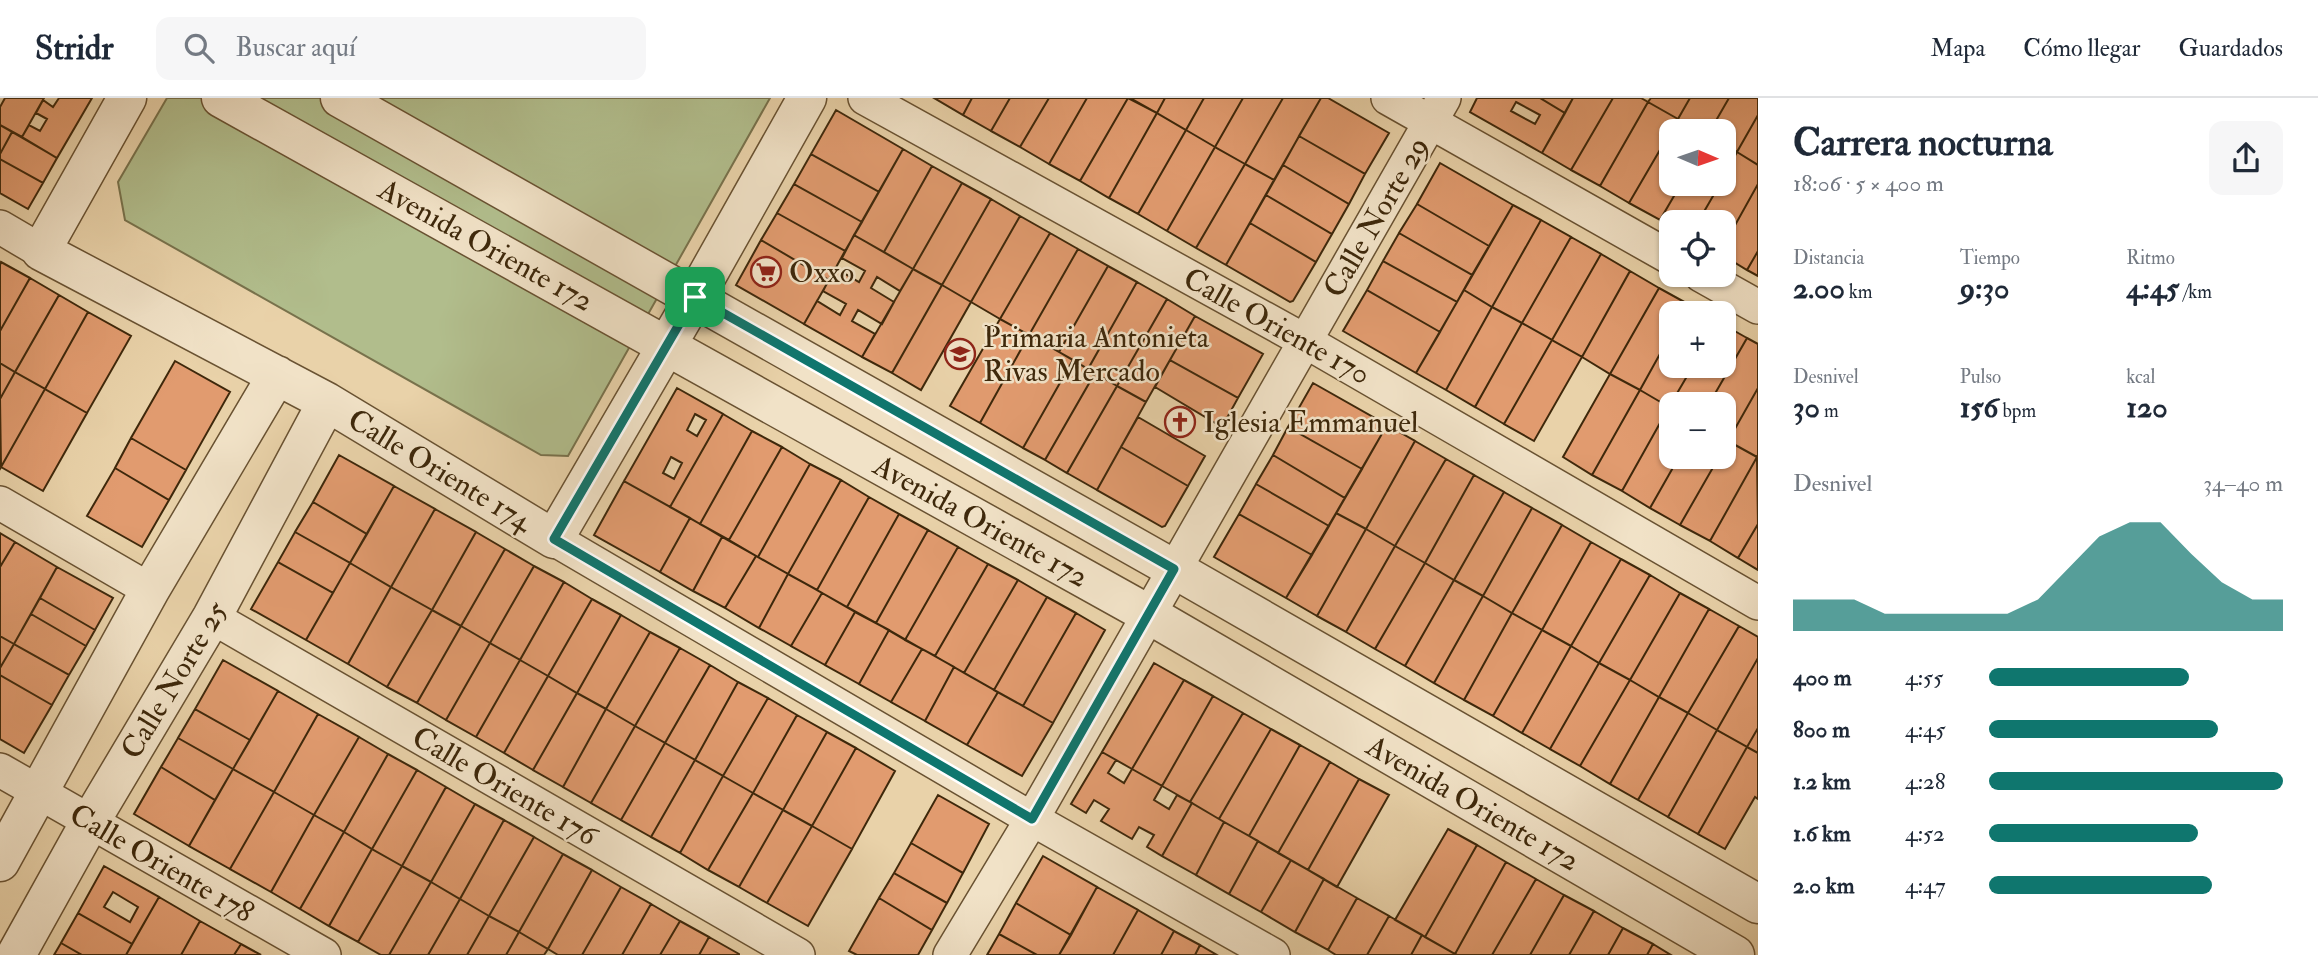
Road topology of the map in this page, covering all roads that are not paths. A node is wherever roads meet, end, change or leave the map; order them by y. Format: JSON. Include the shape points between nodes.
{"nodes":[{"id":1,"x":127,"y":98,"type":"edge"},
{"id":2,"x":221,"y":98,"type":"edge"},
{"id":3,"x":340,"y":98,"type":"edge"},
{"id":4,"x":807,"y":98,"type":"edge"},
{"id":5,"x":864,"y":98,"type":"edge"},
{"id":6,"x":1388,"y":98,"type":"edge"},
{"id":7,"x":1437,"y":109,"type":"edge"},
{"id":8,"x":0,"y":227,"type":"edge"},
{"id":9,"x":1659,"y":250,"type":"edge"},
{"id":10,"x":41,"y":251,"type":"junction"},
{"id":11,"x":1722,"y":287,"type":"edge"},
{"id":12,"x":695,"y":297,"type":"junction"},
{"id":13,"x":1758,"y":307,"type":"edge"},
{"id":14,"x":1305,"y":341,"type":"junction"},
{"id":15,"x":667,"y":345,"type":"junction"},
{"id":16,"x":277,"y":375,"type":"junction"},
{"id":17,"x":327,"y":402,"type":"junction"},
{"id":18,"x":0,"y":503,"type":"edge"},
{"id":19,"x":554,"y":539,"type":"junction"},
{"id":20,"x":1174,"y":569,"type":"junction"},
{"id":21,"x":150,"y":590,"type":"junction"},
{"id":22,"x":1758,"y":603,"type":"edge"},
{"id":23,"x":1148,"y":614,"type":"junction"},
{"id":24,"x":212,"y":617,"type":"junction"},
{"id":25,"x":0,"y":770,"type":"edge"},
{"id":26,"x":40,"y":793,"type":"junction"},
{"id":27,"x":1032,"y":819,"type":"junction"},
{"id":28,"x":90,"y":822,"type":"junction"},
{"id":29,"x":0,"y":862,"type":"edge"},
{"id":30,"x":1758,"y":904,"type":"edge"},
{"id":31,"x":16,"y":955,"type":"edge"},
{"id":32,"x":324,"y":955,"type":"edge"},
{"id":33,"x":798,"y":955,"type":"edge"},
{"id":34,"x":950,"y":955,"type":"edge"},
{"id":35,"x":1273,"y":955,"type":"edge"},
{"id":36,"x":1735,"y":955,"type":"edge"}],
"edges":[{"from":1,"to":10,"type":"street"},
{"from":2,"to":15,"type":"street","name":"Avenida Oriente 172"},
{"from":3,"to":12,"type":"street","name":"Avenida Oriente 172"},
{"from":4,"to":12,"type":"street"},
{"from":5,"to":14,"type":"street","name":"Calle Oriente 170"},
{"from":6,"to":7,"type":"street"},
{"from":7,"to":9,"type":"street"},
{"from":7,"to":14,"type":"street","name":"Calle Norte 29"},
{"from":8,"to":10,"type":"street","name":"Calle Oriente 174"},
{"from":10,"to":16,"type":"street","name":"Calle Oriente 174"},
{"from":11,"to":13,"type":"street"},
{"from":12,"to":15,"type":"street"},
{"from":12,"to":20,"type":"street","name":"Avenida Oriente 172"},
{"from":14,"to":20,"type":"street","name":"Calle Norte 29"},
{"from":14,"to":22,"type":"street","name":"Calle Oriente 170"},
{"from":15,"to":19,"type":"street"},
{"from":15,"to":23,"type":"street","name":"Avenida Oriente 172"},
{"from":16,"to":17,"type":"street","name":"Calle Oriente 174"},
{"from":16,"to":21,"type":"street","name":"Calle Norte 25"},
{"from":17,"to":19,"type":"street","name":"Calle Oriente 174"},
{"from":17,"to":24,"type":"street","name":"Calle Norte 25"},
{"from":18,"to":21,"type":"street"},
{"from":19,"to":27,"type":"street","name":"Calle Oriente 174"},
{"from":20,"to":23,"type":"street","name":"Calle Norte 29"},
{"from":20,"to":30,"type":"street","name":"Avenida Oriente 172"},
{"from":21,"to":26,"type":"street","name":"Calle Norte 25"},
{"from":23,"to":27,"type":"street","name":"Calle Norte 29"},
{"from":23,"to":36,"type":"street","name":"Avenida Oriente 172"},
{"from":24,"to":28,"type":"street","name":"Calle Norte 25"},
{"from":24,"to":33,"type":"street","name":"Calle Oriente 176"},
{"from":25,"to":26,"type":"street","name":"Calle Oriente 178"},
{"from":26,"to":28,"type":"street","name":"Calle Oriente 178"},
{"from":26,"to":29,"type":"street","name":"Calle Norte 25"},
{"from":27,"to":34,"type":"street","name":"Calle Norte 29"},
{"from":27,"to":35,"type":"street","name":"Calle Oriente 174"},
{"from":28,"to":31,"type":"street","name":"Calle Norte 25"},
{"from":28,"to":32,"type":"street","name":"Calle Oriente 178"}]}
